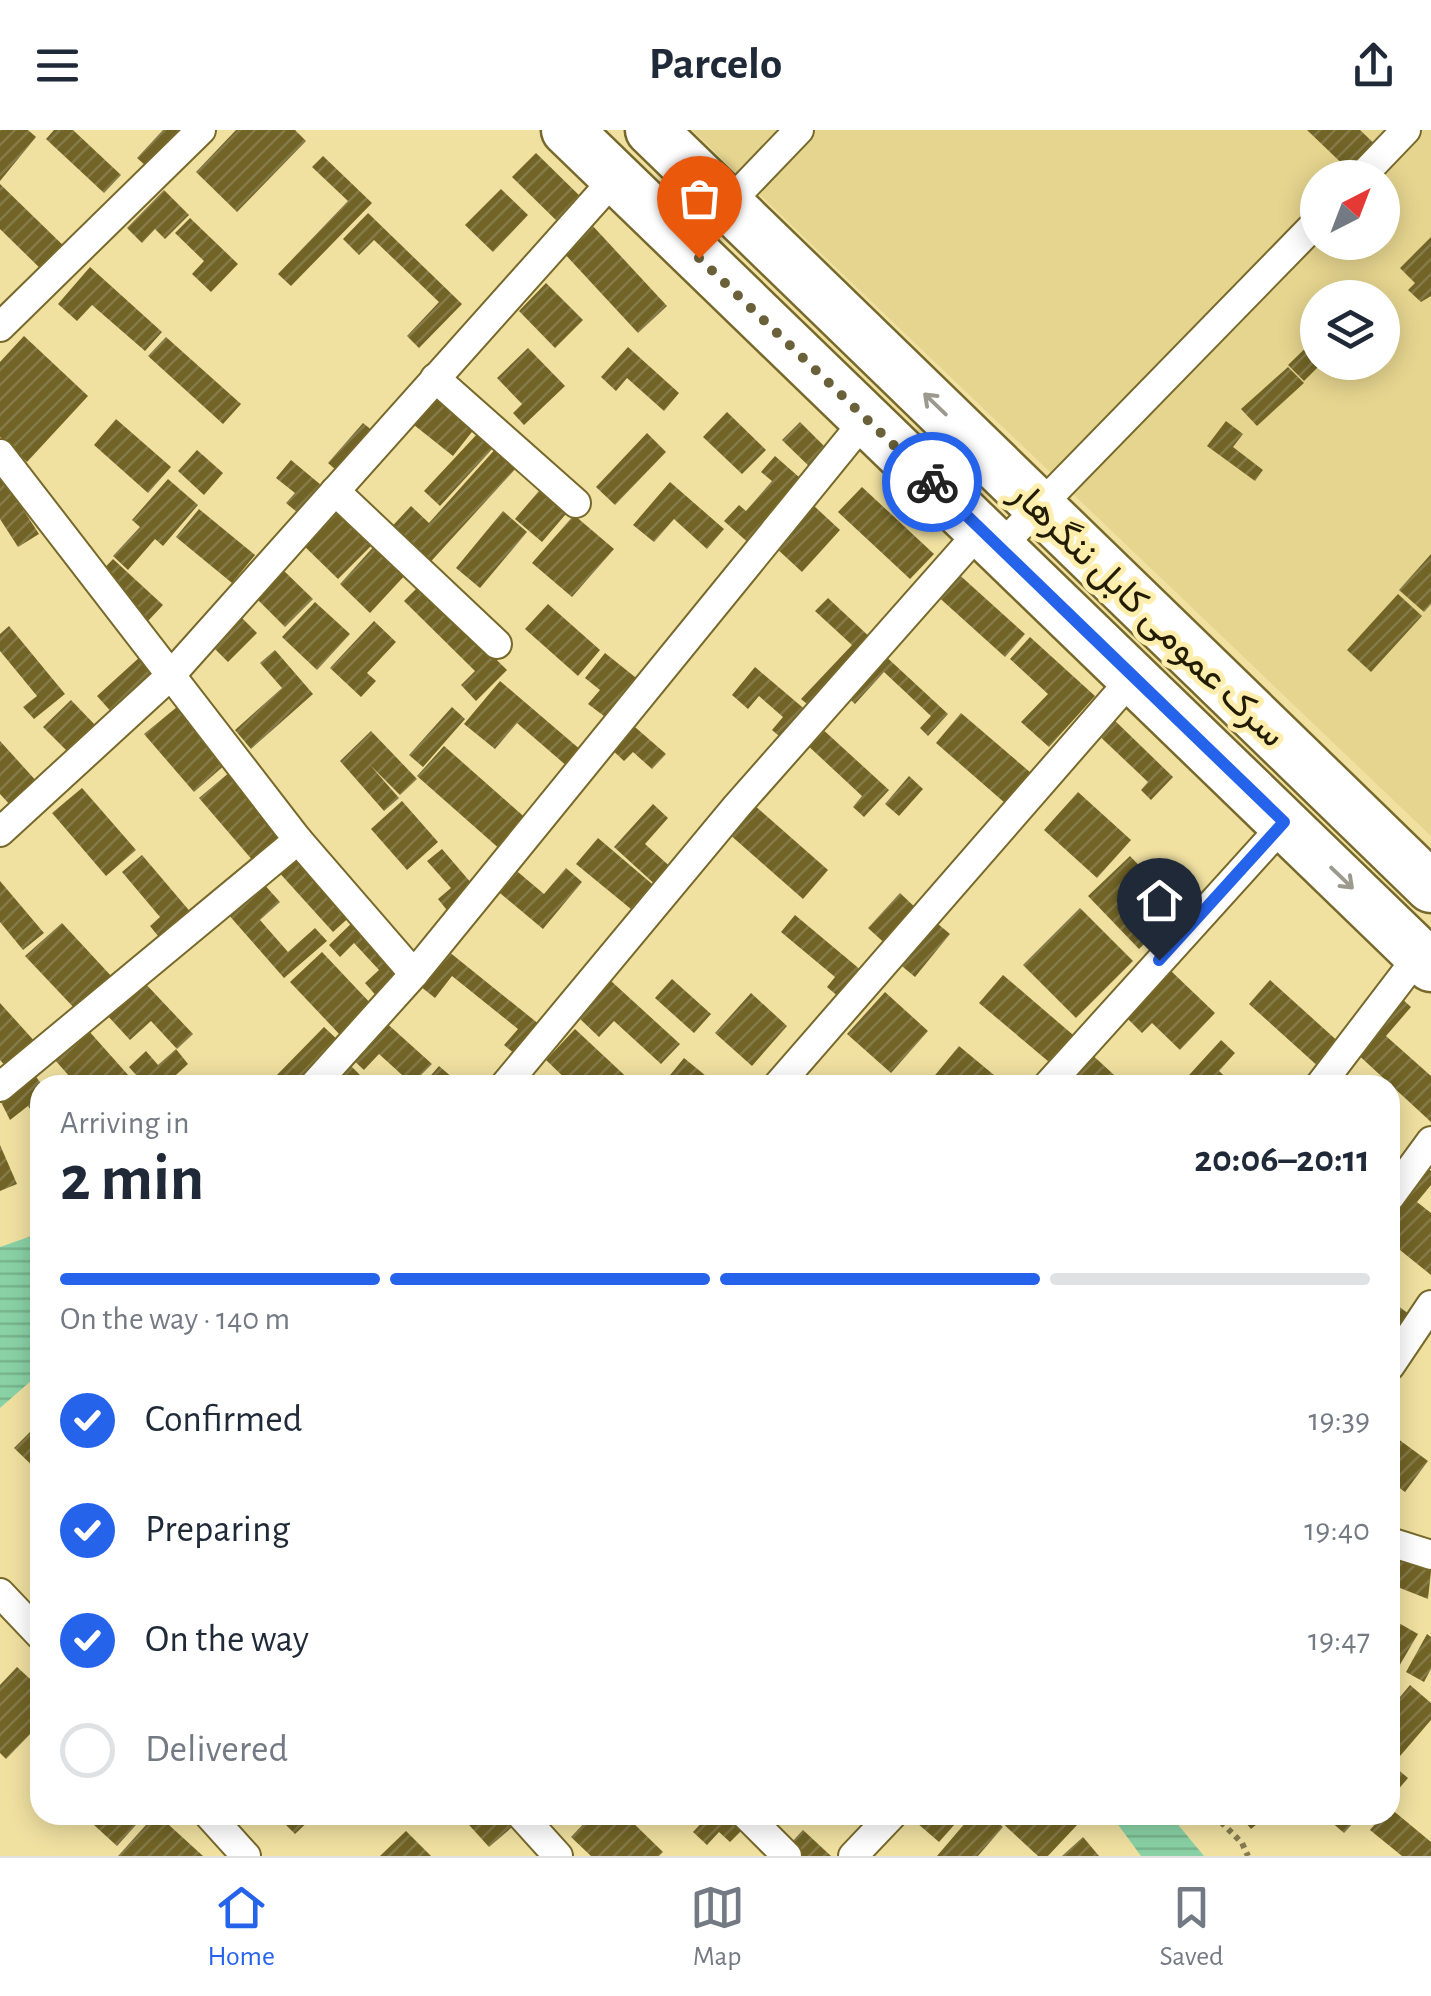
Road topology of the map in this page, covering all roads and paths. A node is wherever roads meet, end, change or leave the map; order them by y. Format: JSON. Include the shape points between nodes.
{"nodes":[{"id":1,"x":201,"y":130,"type":"edge"},
{"id":2,"x":567,"y":130,"type":"edge"},
{"id":3,"x":651,"y":130,"type":"edge"},
{"id":4,"x":799,"y":130,"type":"edge"},
{"id":5,"x":1406,"y":130,"type":"edge"},
{"id":6,"x":1377,"y":160,"type":"edge"},
{"id":7,"x":616,"y":178,"type":"junction"},
{"id":8,"x":728,"y":204,"type":"junction"},
{"id":9,"x":1300,"y":239,"type":"edge"},
{"id":10,"x":0,"y":326,"type":"edge"},
{"id":11,"x":436,"y":378,"type":"junction"},
{"id":12,"x":866,"y":420,"type":"junction"},
{"id":13,"x":0,"y":454,"type":"edge"},
{"id":14,"x":334,"y":491,"type":"junction"},
{"id":15,"x":576,"y":503,"type":"dead end"},
{"id":16,"x":1040,"y":506,"type":"junction"},
{"id":17,"x":991,"y":539,"type":"junction"},
{"id":18,"x":497,"y":644,"type":"dead end"},
{"id":19,"x":1134,"y":675,"type":"junction"},
{"id":20,"x":170,"y":676,"type":"junction"},
{"id":21,"x":1284,"y":822,"type":"junction"},
{"id":22,"x":0,"y":832,"type":"edge"},
{"id":23,"x":298,"y":840,"type":"junction"},
{"id":24,"x":1431,"y":887,"type":"edge"},
{"id":25,"x":1425,"y":960,"type":"edge"},
{"id":26,"x":414,"y":974,"type":"junction"},
{"id":27,"x":323,"y":1075,"type":"edge"},
{"id":28,"x":513,"y":1075,"type":"edge"},
{"id":29,"x":787,"y":1075,"type":"edge"},
{"id":30,"x":1057,"y":1075,"type":"edge"},
{"id":31,"x":1328,"y":1075,"type":"edge"},
{"id":32,"x":0,"y":1087,"type":"edge"},
{"id":33,"x":1431,"y":1142,"type":"edge"},
{"id":34,"x":1400,"y":1184,"type":"edge"},
{"id":35,"x":1431,"y":1304,"type":"edge"},
{"id":36,"x":1400,"y":1351,"type":"edge"},
{"id":37,"x":1400,"y":1545,"type":"edge"},
{"id":38,"x":1431,"y":1555,"type":"edge"},
{"id":39,"x":0,"y":1593,"type":"edge"},
{"id":40,"x":30,"y":1624,"type":"edge"},
{"id":41,"x":218,"y":1825,"type":"edge"},
{"id":42,"x":530,"y":1825,"type":"edge"},
{"id":43,"x":756,"y":1825,"type":"edge"},
{"id":44,"x":883,"y":1825,"type":"edge"},
{"id":45,"x":1224,"y":1825,"type":"edge"},
{"id":46,"x":246,"y":1856,"type":"edge"},
{"id":47,"x":558,"y":1856,"type":"edge"},
{"id":48,"x":787,"y":1856,"type":"edge"},
{"id":49,"x":854,"y":1856,"type":"edge"},
{"id":50,"x":1248,"y":1856,"type":"edge"}],
"edges":[{"from":1,"to":10,"type":"street"},
{"from":2,"to":7,"type":"highway","name":"سرک عمومی کابل ننگرهار"},
{"from":3,"to":8,"type":"highway","name":"سرک عمومی کابل ننگرهار"},
{"from":4,"to":8,"type":"street"},
{"from":5,"to":6,"type":"street"},
{"from":7,"to":11,"type":"street"},
{"from":7,"to":12,"type":"highway","name":"سرک عمومی کابل ننگرهار"},
{"from":16,"to":8,"type":"highway","name":"سرک عمومی کابل ننگرهار","one_way":true},
{"from":9,"to":16,"type":"street"},
{"from":11,"to":14,"type":"street"},
{"from":11,"to":15,"type":"street"},
{"from":12,"to":17,"type":"highway","name":"سرک عمومی کابل ننگرهار"},
{"from":12,"to":26,"type":"street"},
{"from":13,"to":20,"type":"street"},
{"from":14,"to":18,"type":"street"},
{"from":14,"to":20,"type":"street"},
{"from":16,"to":17,"type":"street"},
{"from":16,"to":24,"type":"highway","name":"سرک عمومی کابل ننگرهار"},
{"from":17,"to":19,"type":"highway","name":"سرک عمومی کابل ننگرهار"},
{"from":17,"to":28,"type":"street","via":[[737,806]]},
{"from":19,"to":21,"type":"highway","name":"سرک عمومی کابل ننگرهار"},
{"from":19,"to":29,"type":"street"},
{"from":20,"to":22,"type":"street"},
{"from":20,"to":23,"type":"street"},
{"from":21,"to":25,"type":"highway","name":"سرک عمومی کابل ننگرهار","one_way":true},
{"from":21,"to":30,"type":"street"},
{"from":23,"to":26,"type":"street"},
{"from":23,"to":32,"type":"street"},
{"from":25,"to":31,"type":"street"},
{"from":26,"to":27,"type":"street"},
{"from":33,"to":34,"type":"street"},
{"from":35,"to":36,"type":"street"},
{"from":37,"to":38,"type":"street"},
{"from":39,"to":40,"type":"street"},
{"from":41,"to":46,"type":"street"},
{"from":42,"to":47,"type":"street"},
{"from":43,"to":48,"type":"street"},
{"from":44,"to":49,"type":"street"},
{"from":45,"to":50,"type":"path"}]}
